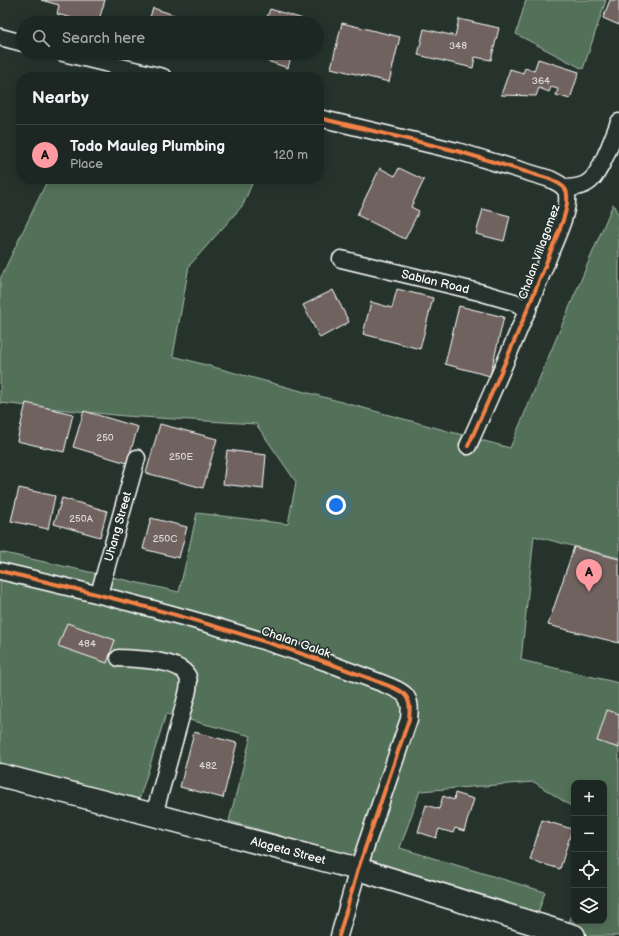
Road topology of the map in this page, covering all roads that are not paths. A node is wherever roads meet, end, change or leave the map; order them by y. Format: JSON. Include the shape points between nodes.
{"nodes":[{"id":1,"x":0,"y":37,"type":"edge"},
{"id":2,"x":16,"y":41,"type":"edge"},
{"id":3,"x":93,"y":60,"type":"edge"},
{"id":4,"x":142,"y":72,"type":"edge"},
{"id":5,"x":324,"y":119,"type":"edge"},
{"id":6,"x":619,"y":122,"type":"edge"},
{"id":7,"x":564,"y":188,"type":"junction"},
{"id":8,"x":341,"y":259,"type":"dead end"},
{"id":9,"x":528,"y":310,"type":"junction"},
{"id":10,"x":468,"y":446,"type":"dead end"},
{"id":11,"x":138,"y":458,"type":"dead end"},
{"id":12,"x":0,"y":570,"type":"edge"},
{"id":13,"x":99,"y":594,"type":"junction"},
{"id":14,"x":118,"y":658,"type":"dead end"},
{"id":15,"x":0,"y":775,"type":"edge"},
{"id":16,"x":154,"y":815,"type":"junction"},
{"id":17,"x":358,"y":869,"type":"junction"},
{"id":18,"x":339,"y":936,"type":"edge"},
{"id":19,"x":574,"y":936,"type":"edge"}],
"edges":[{"from":1,"to":2,"type":"street"},
{"from":3,"to":4,"type":"street"},
{"from":5,"to":7,"type":"street","via":[[457,151],[550,180]]},
{"from":6,"to":7,"type":"street","via":[[599,169],[591,180],[575,188]]},
{"from":7,"to":9,"type":"street","name":"Chalan Villagomez","via":[[567,194],[566,210]]},
{"from":8,"to":9,"type":"street","name":"Sablan Road","via":[[479,292],[514,302]]},
{"from":9,"to":10,"type":"street","name":"Chalan Villagomez"},
{"from":11,"to":13,"type":"street","name":"Uhang Street"},
{"from":12,"to":13,"type":"street","name":"Chalan Galak"},
{"from":13,"to":17,"type":"street","name":"Chalan Galak","via":[[240,634],[359,674],[403,693],[410,706],[409,719]]},
{"from":14,"to":16,"type":"street","via":[[171,664],[183,670],[188,678],[186,698]]},
{"from":15,"to":16,"type":"main road","name":"Alageta Street"},
{"from":16,"to":17,"type":"main road","name":"Alageta Street"},
{"from":17,"to":18,"type":"street"},
{"from":17,"to":19,"type":"main road","name":"Alageta Street"}]}
